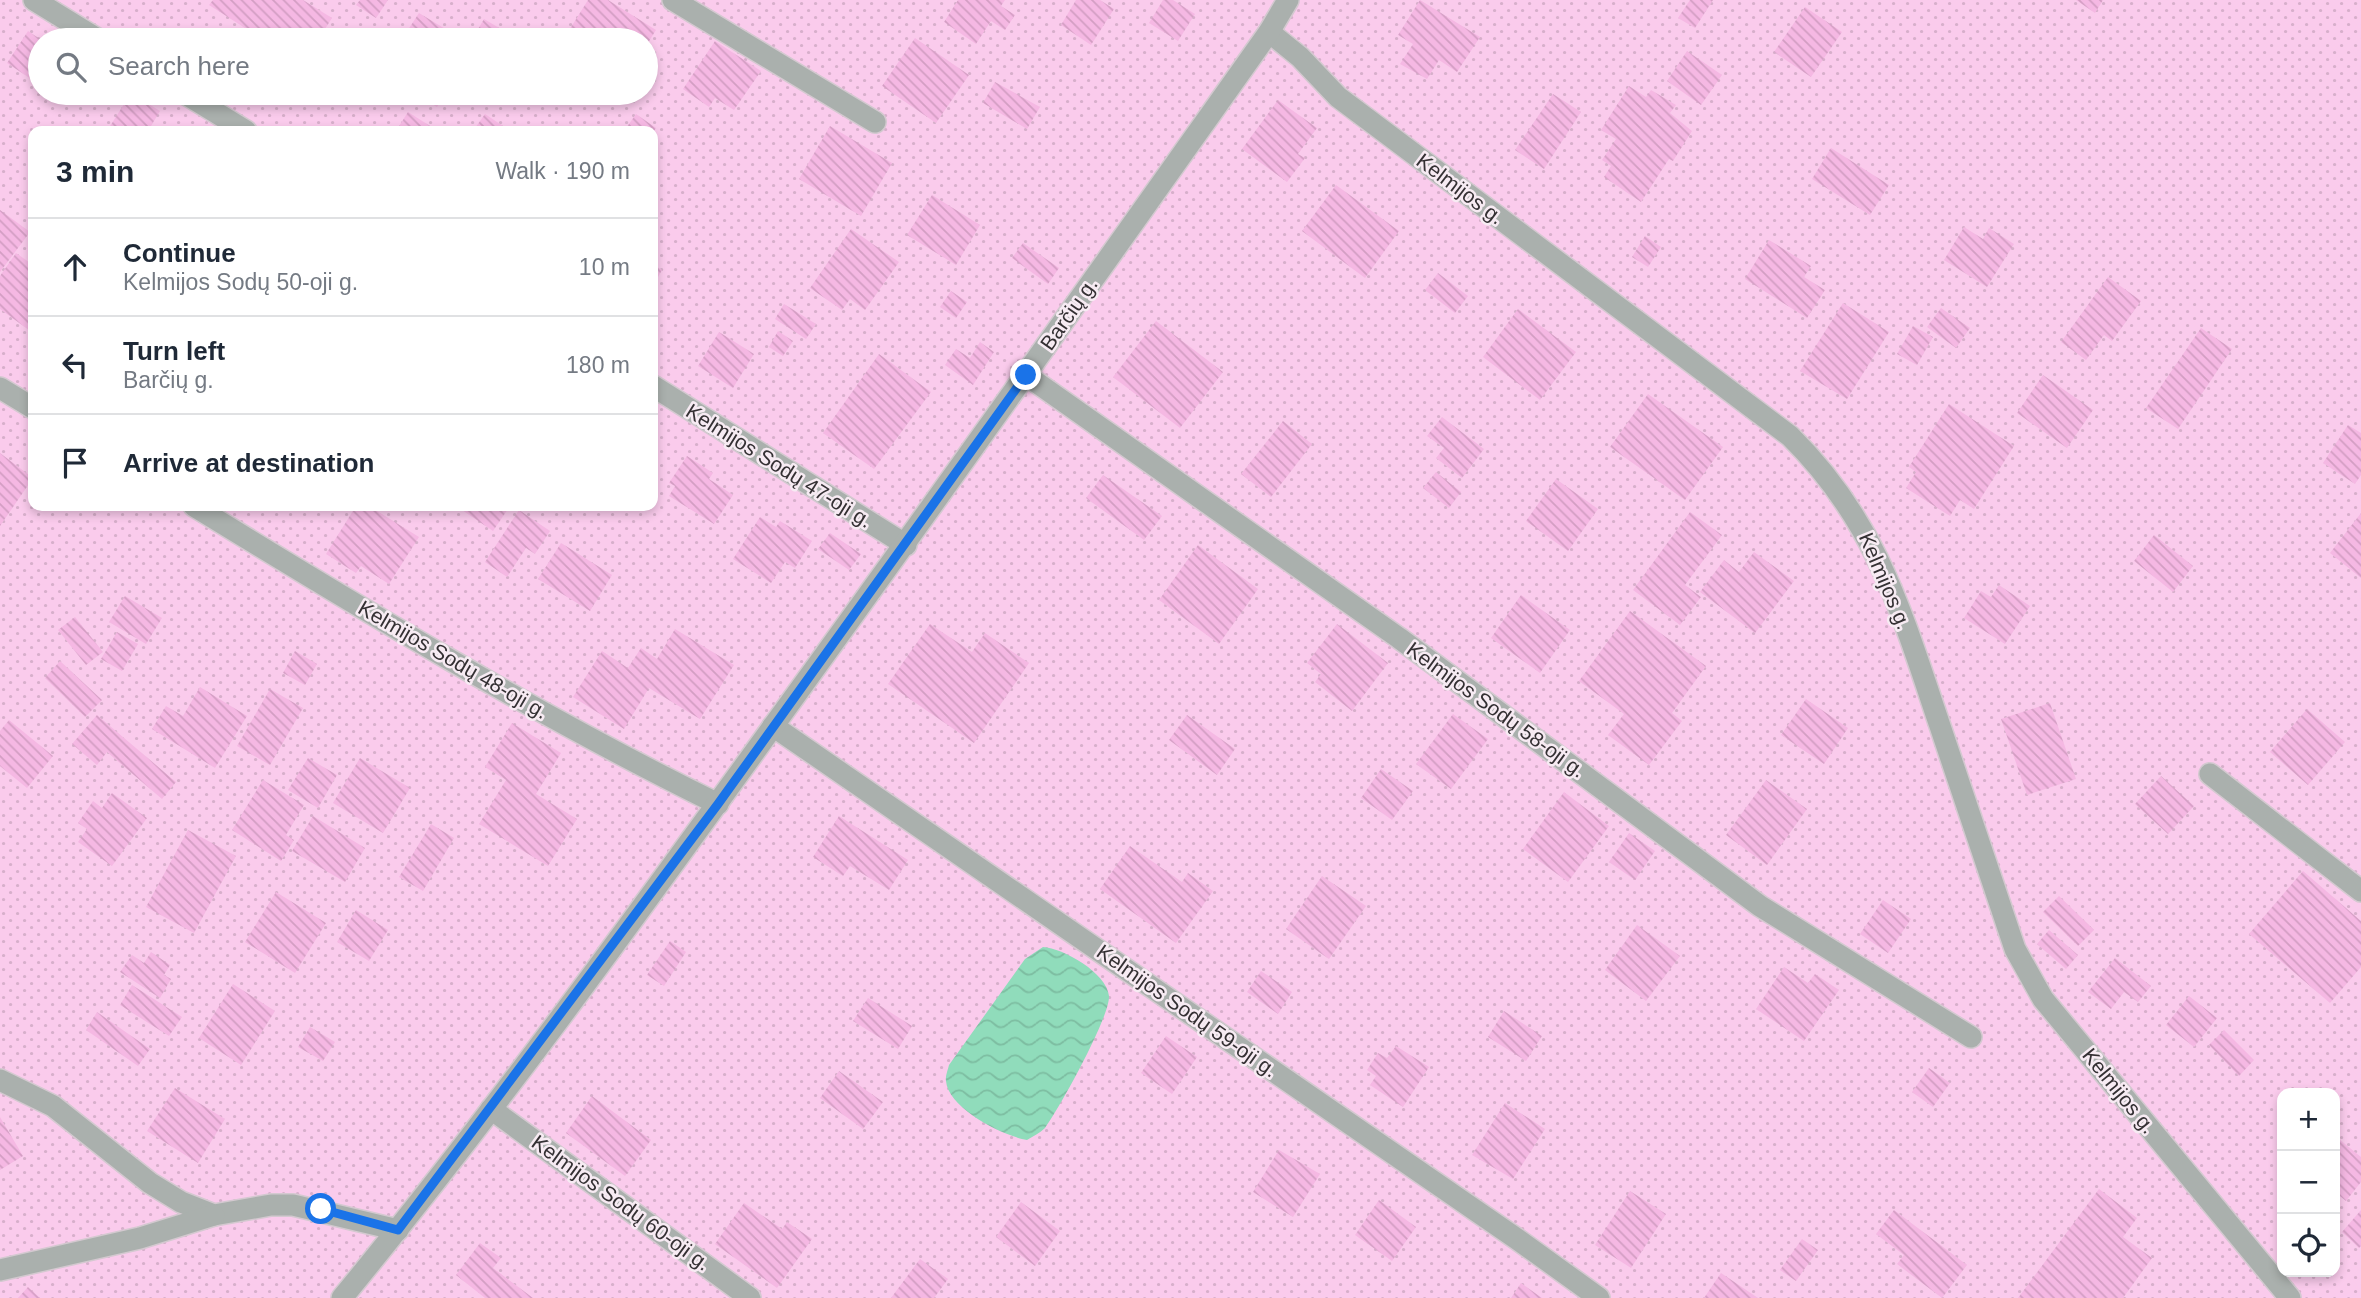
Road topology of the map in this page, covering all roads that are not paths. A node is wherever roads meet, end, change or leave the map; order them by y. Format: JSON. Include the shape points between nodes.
{"nodes":[{"id":1,"x":34,"y":0,"type":"edge"},
{"id":2,"x":673,"y":0,"type":"edge"},
{"id":3,"x":1288,"y":0,"type":"edge"},
{"id":4,"x":80,"y":28,"type":"edge"},
{"id":5,"x":1269,"y":32,"type":"junction"},
{"id":6,"x":204,"y":105,"type":"edge"},
{"id":7,"x":875,"y":121,"type":"dead end"},
{"id":8,"x":238,"y":126,"type":"edge"},
{"id":9,"x":1026,"y":375,"type":"junction"},
{"id":10,"x":0,"y":388,"type":"edge"},
{"id":11,"x":658,"y":389,"type":"edge"},
{"id":12,"x":28,"y":405,"type":"edge"},
{"id":13,"x":202,"y":511,"type":"edge"},
{"id":14,"x":906,"y":545,"type":"junction"},
{"id":15,"x":773,"y":726,"type":"junction"},
{"id":16,"x":2210,"y":774,"type":"dead end"},
{"id":17,"x":718,"y":804,"type":"junction"},
{"id":18,"x":2361,"y":891,"type":"edge"},
{"id":19,"x":1971,"y":1037,"type":"dead end"},
{"id":20,"x":0,"y":1080,"type":"edge"},
{"id":21,"x":491,"y":1109,"type":"junction"},
{"id":22,"x":214,"y":1215,"type":"junction"},
{"id":23,"x":398,"y":1230,"type":"junction"},
{"id":24,"x":0,"y":1269,"type":"edge"},
{"id":25,"x":342,"y":1298,"type":"edge"},
{"id":26,"x":750,"y":1298,"type":"edge"},
{"id":27,"x":1599,"y":1298,"type":"edge"},
{"id":28,"x":2290,"y":1298,"type":"edge"}],
"edges":[{"from":1,"to":4,"type":"street"},
{"from":2,"to":7,"type":"street"},
{"from":3,"to":5,"type":"street","name":"Barčių g."},
{"from":5,"to":9,"type":"street","name":"Barčių g."},
{"from":5,"to":28,"type":"street","name":"Kelmijos g.","via":[[1338,97],[1790,436],[1839,489],[1863,527],[1900,609],[2015,949],[2043,999]]},
{"from":6,"to":8,"type":"street"},
{"from":9,"to":14,"type":"street","name":"Barčių g."},
{"from":9,"to":19,"type":"street","name":"Kelmijos Sodų 58-oji g.","via":[[1399,638],[1760,906]]},
{"from":10,"to":12,"type":"street"},
{"from":11,"to":14,"type":"street","name":"Kelmijos Sodų 47-oji g."},
{"from":13,"to":17,"type":"street","name":"Kelmijos Sodų 48-oji g.","via":[[424,646]]},
{"from":14,"to":15,"type":"street","name":"Barčių g."},
{"from":15,"to":17,"type":"street","name":"Barčių g."},
{"from":15,"to":27,"type":"street","name":"Kelmijos Sodų 59-oji g."},
{"from":16,"to":18,"type":"street"},
{"from":17,"to":21,"type":"street","name":"Barčių g."},
{"from":20,"to":22,"type":"street","via":[[53,1106],[181,1202]]},
{"from":21,"to":23,"type":"street","name":"Barčių g."},
{"from":21,"to":26,"type":"street","name":"Kelmijos Sodų 60-oji g."},
{"from":22,"to":23,"type":"street","via":[[293,1205]]},
{"from":22,"to":24,"type":"street","via":[[140,1238]]},
{"from":23,"to":25,"type":"street","name":"Barčių g."}]}
